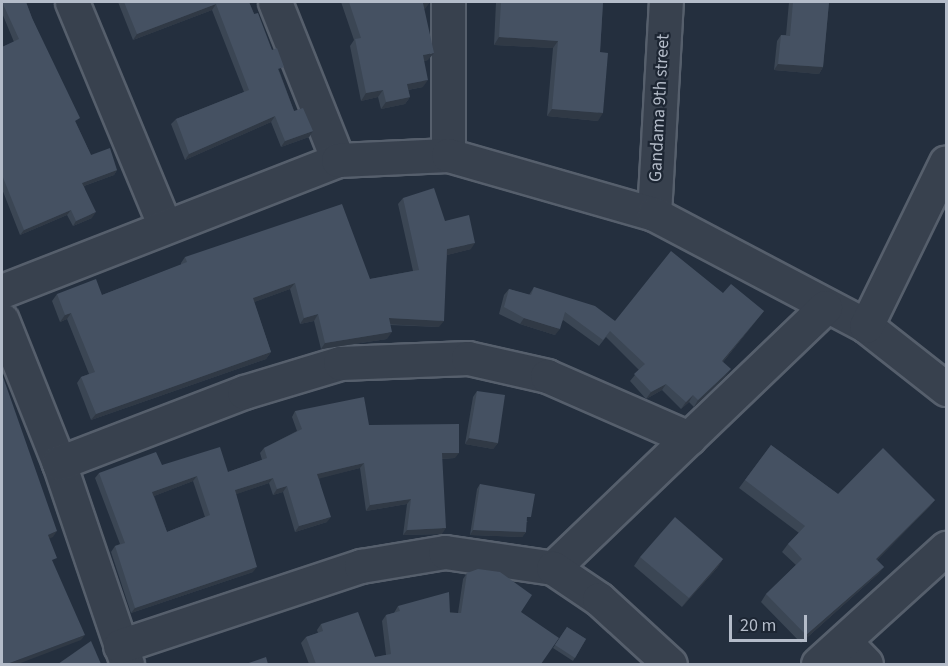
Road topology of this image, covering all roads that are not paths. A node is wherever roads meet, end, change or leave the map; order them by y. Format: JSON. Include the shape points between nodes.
{"nodes":[{"id":1,"x":72,"y":2,"type":"edge"},
{"id":2,"x":275,"y":2,"type":"edge"},
{"id":3,"x":448,"y":2,"type":"edge"},
{"id":4,"x":666,"y":2,"type":"edge"},
{"id":5,"x":448,"y":155,"type":"junction"},
{"id":6,"x":338,"y":160,"type":"junction"},
{"id":7,"x":946,"y":162,"type":"edge"},
{"id":8,"x":654,"y":214,"type":"junction"},
{"id":9,"x":165,"y":226,"type":"junction"},
{"id":10,"x":2,"y":291,"type":"edge"},
{"id":11,"x":825,"y":307,"type":"junction"},
{"id":12,"x":2,"y":320,"type":"edge"},
{"id":13,"x":866,"y":326,"type":"junction"},
{"id":14,"x":946,"y":389,"type":"edge"},
{"id":15,"x":689,"y":438,"type":"junction"},
{"id":16,"x":59,"y":463,"type":"junction"},
{"id":17,"x":946,"y":548,"type":"edge"},
{"id":18,"x":553,"y":568,"type":"junction"},
{"id":19,"x":855,"y":653,"type":"edge"},
{"id":20,"x":124,"y":655,"type":"edge"},
{"id":21,"x":670,"y":664,"type":"edge"},
{"id":22,"x":818,"y":664,"type":"edge"}],
"edges":[{"from":1,"to":9,"type":"street"},
{"from":2,"to":6,"type":"street"},
{"from":3,"to":5,"type":"street"},
{"from":4,"to":8,"type":"street","name":"Gandama 9th street"},
{"from":5,"to":6,"type":"street"},
{"from":5,"to":8,"type":"street"},
{"from":6,"to":9,"type":"street"},
{"from":7,"to":13,"type":"street"},
{"from":8,"to":11,"type":"street"},
{"from":9,"to":10,"type":"street"},
{"from":11,"to":13,"type":"street"},
{"from":11,"to":15,"type":"street"},
{"from":12,"to":16,"type":"street"},
{"from":13,"to":14,"type":"street"},
{"from":15,"to":16,"type":"street","via":[[547,376],[468,358],[340,363],[244,392]]},
{"from":15,"to":18,"type":"street"},
{"from":16,"to":20,"type":"street"},
{"from":17,"to":19,"type":"street"},
{"from":18,"to":20,"type":"street","via":[[445,552],[361,566]]},
{"from":18,"to":21,"type":"street","via":[[600,599]]},
{"from":19,"to":22,"type":"street"}]}
